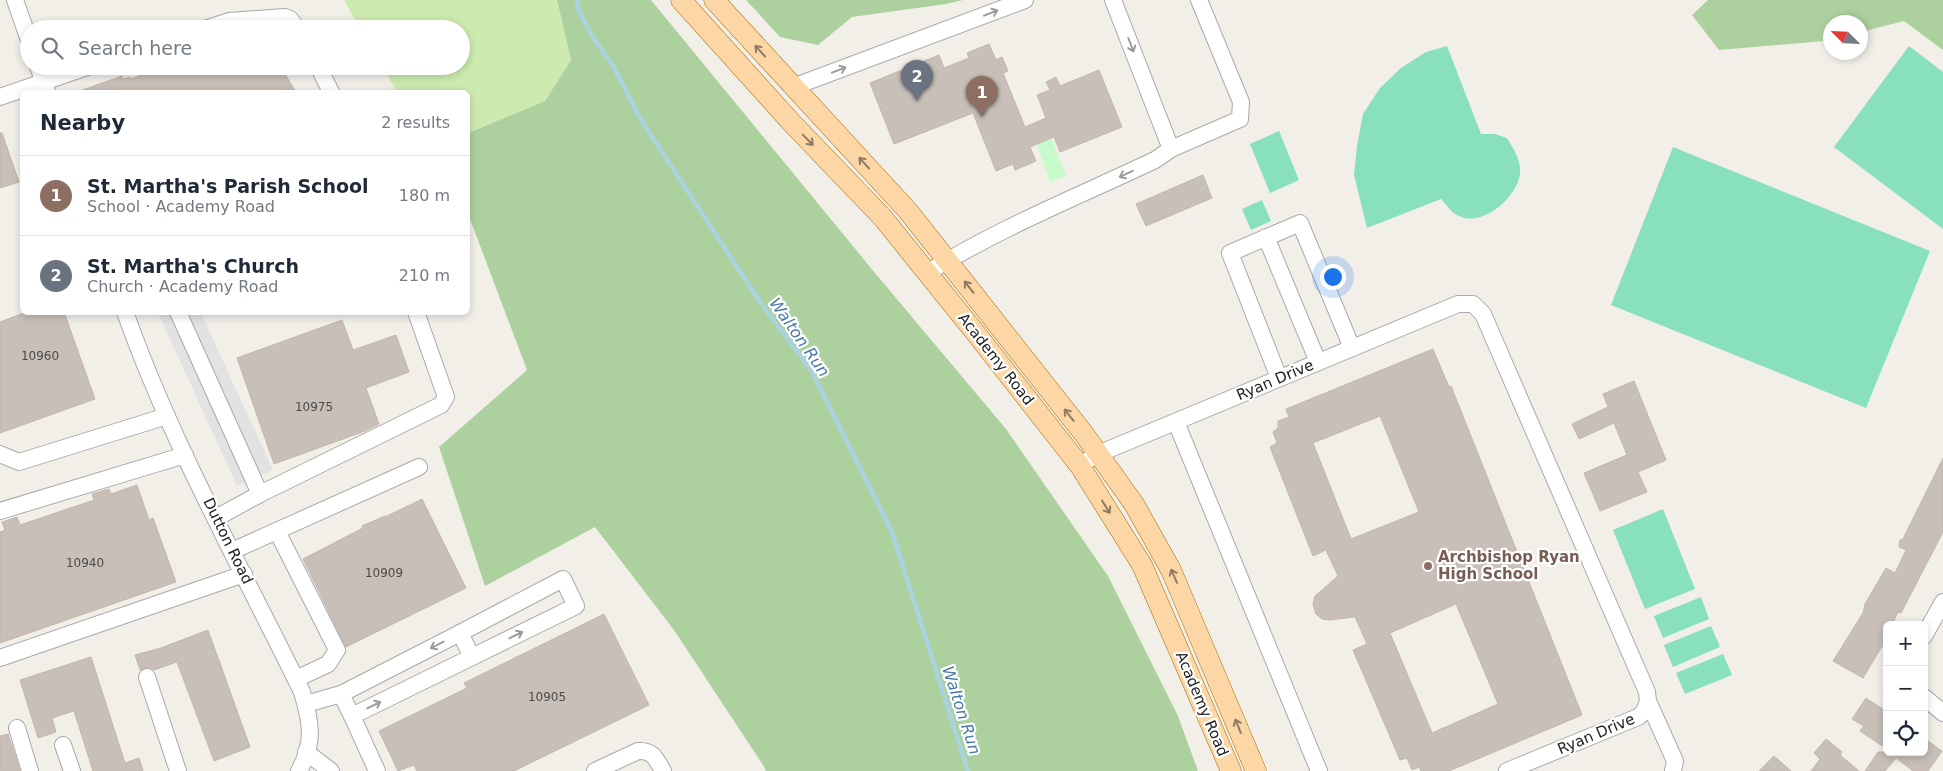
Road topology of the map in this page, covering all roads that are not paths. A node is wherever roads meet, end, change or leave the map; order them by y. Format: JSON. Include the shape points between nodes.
{"nodes":[{"id":1,"x":15,"y":0,"type":"edge"},
{"id":2,"x":681,"y":0,"type":"edge"},
{"id":3,"x":714,"y":0,"type":"edge"},
{"id":4,"x":1024,"y":0,"type":"edge"},
{"id":5,"x":1115,"y":0,"type":"edge"},
{"id":6,"x":1199,"y":0,"type":"edge"},
{"id":7,"x":22,"y":20,"type":"edge"},
{"id":8,"x":243,"y":20,"type":"edge"},
{"id":9,"x":291,"y":20,"type":"edge"},
{"id":10,"x":60,"y":75,"type":"edge"},
{"id":11,"x":322,"y":75,"type":"edge"},
{"id":12,"x":43,"y":80,"type":"edge"},
{"id":13,"x":793,"y":87,"type":"junction"},
{"id":14,"x":330,"y":90,"type":"edge"},
{"id":15,"x":0,"y":97,"type":"edge"},
{"id":16,"x":775,"y":104,"type":"junction"},
{"id":17,"x":1171,"y":149,"type":"junction"},
{"id":18,"x":1266,"y":238,"type":"junction"},
{"id":19,"x":948,"y":260,"type":"junction"},
{"id":20,"x":927,"y":273,"type":"junction"},
{"id":21,"x":126,"y":315,"type":"edge"},
{"id":22,"x":179,"y":315,"type":"edge"},
{"id":23,"x":417,"y":315,"type":"edge"},
{"id":24,"x":1352,"y":348,"type":"junction"},
{"id":25,"x":1318,"y":362,"type":"junction"},
{"id":26,"x":1279,"y":378,"type":"junction"},
{"id":27,"x":167,"y":416,"type":"junction"},
{"id":28,"x":1176,"y":422,"type":"junction"},
{"id":29,"x":0,"y":454,"type":"edge"},
{"id":30,"x":1098,"y":454,"type":"junction"},
{"id":31,"x":184,"y":455,"type":"junction"},
{"id":32,"x":1080,"y":466,"type":"junction"},
{"id":33,"x":419,"y":467,"type":"dead end"},
{"id":34,"x":260,"y":494,"type":"junction"},
{"id":35,"x":0,"y":511,"type":"edge"},
{"id":36,"x":216,"y":518,"type":"junction"},
{"id":37,"x":278,"y":531,"type":"junction"},
{"id":38,"x":232,"y":551,"type":"junction"},
{"id":39,"x":244,"y":574,"type":"junction"},
{"id":40,"x":1943,"y":602,"type":"edge"},
{"id":41,"x":1928,"y":629,"type":"edge"},
{"id":42,"x":460,"y":633,"type":"junction"},
{"id":43,"x":472,"y":657,"type":"junction"},
{"id":44,"x":0,"y":658,"type":"edge"},
{"id":45,"x":147,"y":677,"type":"dead end"},
{"id":46,"x":296,"y":679,"type":"junction"},
{"id":47,"x":341,"y":694,"type":"junction"},
{"id":48,"x":1928,"y":700,"type":"edge"},
{"id":49,"x":1648,"y":701,"type":"junction"},
{"id":50,"x":306,"y":704,"type":"junction"},
{"id":51,"x":1943,"y":713,"type":"edge"},
{"id":52,"x":352,"y":716,"type":"junction"},
{"id":53,"x":17,"y":728,"type":"dead end"},
{"id":54,"x":63,"y":745,"type":"dead end"},
{"id":55,"x":306,"y":752,"type":"junction"},
{"id":56,"x":30,"y":771,"type":"edge"},
{"id":57,"x":72,"y":771,"type":"edge"},
{"id":58,"x":178,"y":771,"type":"edge"},
{"id":59,"x":299,"y":771,"type":"edge"},
{"id":60,"x":330,"y":771,"type":"edge"},
{"id":61,"x":377,"y":771,"type":"edge"},
{"id":62,"x":595,"y":771,"type":"edge"},
{"id":63,"x":663,"y":771,"type":"edge"},
{"id":64,"x":1231,"y":771,"type":"edge"},
{"id":65,"x":1256,"y":771,"type":"edge"},
{"id":66,"x":1319,"y":771,"type":"edge"},
{"id":67,"x":1507,"y":771,"type":"edge"},
{"id":68,"x":1673,"y":771,"type":"edge"}],
"edges":[{"from":1,"to":7,"type":"street"},
{"from":2,"to":16,"type":"main road","name":"Academy Road"},
{"from":13,"to":3,"type":"main road","name":"Academy Road","one_way":true},
{"from":13,"to":4,"type":"street","one_way":true},
{"from":5,"to":17,"type":"street","one_way":true},
{"from":6,"to":17,"type":"street","via":[[1241,102],[1240,119]]},
{"from":8,"to":9,"type":"street","via":[[284,17]]},
{"from":10,"to":12,"type":"street"},
{"from":11,"to":14,"type":"street"},
{"from":12,"to":15,"type":"street"},
{"from":13,"to":16,"type":"main road"},
{"from":19,"to":13,"type":"main road","name":"Academy Road","one_way":true,"via":[[908,211]]},
{"from":16,"to":20,"type":"main road","name":"Academy Road","one_way":true,"via":[[883,218]]},
{"from":17,"to":19,"type":"street","one_way":true,"via":[[1155,160]]},
{"from":18,"to":24,"type":"street","via":[[1300,223]]},
{"from":18,"to":25,"type":"street"},
{"from":18,"to":26,"type":"street","via":[[1230,252]]},
{"from":19,"to":20,"type":"street"},
{"from":30,"to":19,"type":"main road","name":"Academy Road","one_way":true},
{"from":20,"to":32,"type":"main road","name":"Academy Road"},
{"from":21,"to":27,"type":"street","name":"Dutton Road"},
{"from":22,"to":34,"type":"street"},
{"from":23,"to":34,"type":"street","via":[[446,396],[441,405]]},
{"from":24,"to":25,"type":"street","name":"Ryan Drive"},
{"from":24,"to":49,"type":"street","name":"Ryan Drive","via":[[1458,304],[1473,304],[1483,314],[1647,692]]},
{"from":25,"to":26,"type":"street","name":"Ryan Drive"},
{"from":26,"to":28,"type":"street","name":"Ryan Drive"},
{"from":27,"to":29,"type":"street","via":[[19,462]]},
{"from":27,"to":31,"type":"street","name":"Dutton Road"},
{"from":28,"to":30,"type":"street","name":"Ryan Drive"},
{"from":28,"to":66,"type":"street"},
{"from":30,"to":32,"type":"street","name":"Ryan Drive"},
{"from":65,"to":30,"type":"main road","name":"Academy Road","one_way":true,"via":[[1171,570],[1134,504]]},
{"from":31,"to":35,"type":"street"},
{"from":31,"to":36,"type":"street","name":"Dutton Road"},
{"from":32,"to":64,"type":"main road","name":"Academy Road","one_way":true,"via":[[1142,565]]},
{"from":33,"to":37,"type":"street"},
{"from":34,"to":36,"type":"street"},
{"from":36,"to":38,"type":"street","name":"Dutton Road"},
{"from":37,"to":38,"type":"street"},
{"from":37,"to":46,"type":"street","via":[[337,650],[328,664]]},
{"from":38,"to":39,"type":"street","name":"Dutton Road"},
{"from":39,"to":44,"type":"street"},
{"from":39,"to":46,"type":"street","name":"Dutton Road"},
{"from":40,"to":41,"type":"street"},
{"from":42,"to":43,"type":"street"},
{"from":43,"to":42,"type":"street","one_way":true,"via":[[576,606],[563,579]]},
{"from":42,"to":47,"type":"street","one_way":true},
{"from":52,"to":43,"type":"street","one_way":true},
{"from":45,"to":58,"type":"street"},
{"from":46,"to":50,"type":"street","name":"Dutton Road"},
{"from":47,"to":50,"type":"street"},
{"from":47,"to":52,"type":"street"},
{"from":48,"to":51,"type":"street"},
{"from":49,"to":67,"type":"street","name":"Ryan Drive","via":[[1638,717]]},
{"from":49,"to":68,"type":"street","via":[[1675,761]]},
{"from":50,"to":55,"type":"street","name":"Dutton Road","via":[[311,737]]},
{"from":52,"to":61,"type":"street"},
{"from":53,"to":56,"type":"street"},
{"from":54,"to":57,"type":"street"},
{"from":55,"to":59,"type":"street","name":"Dutton Road"},
{"from":55,"to":60,"type":"street"},
{"from":62,"to":63,"type":"street","via":[[645,750],[654,756]]}]}
